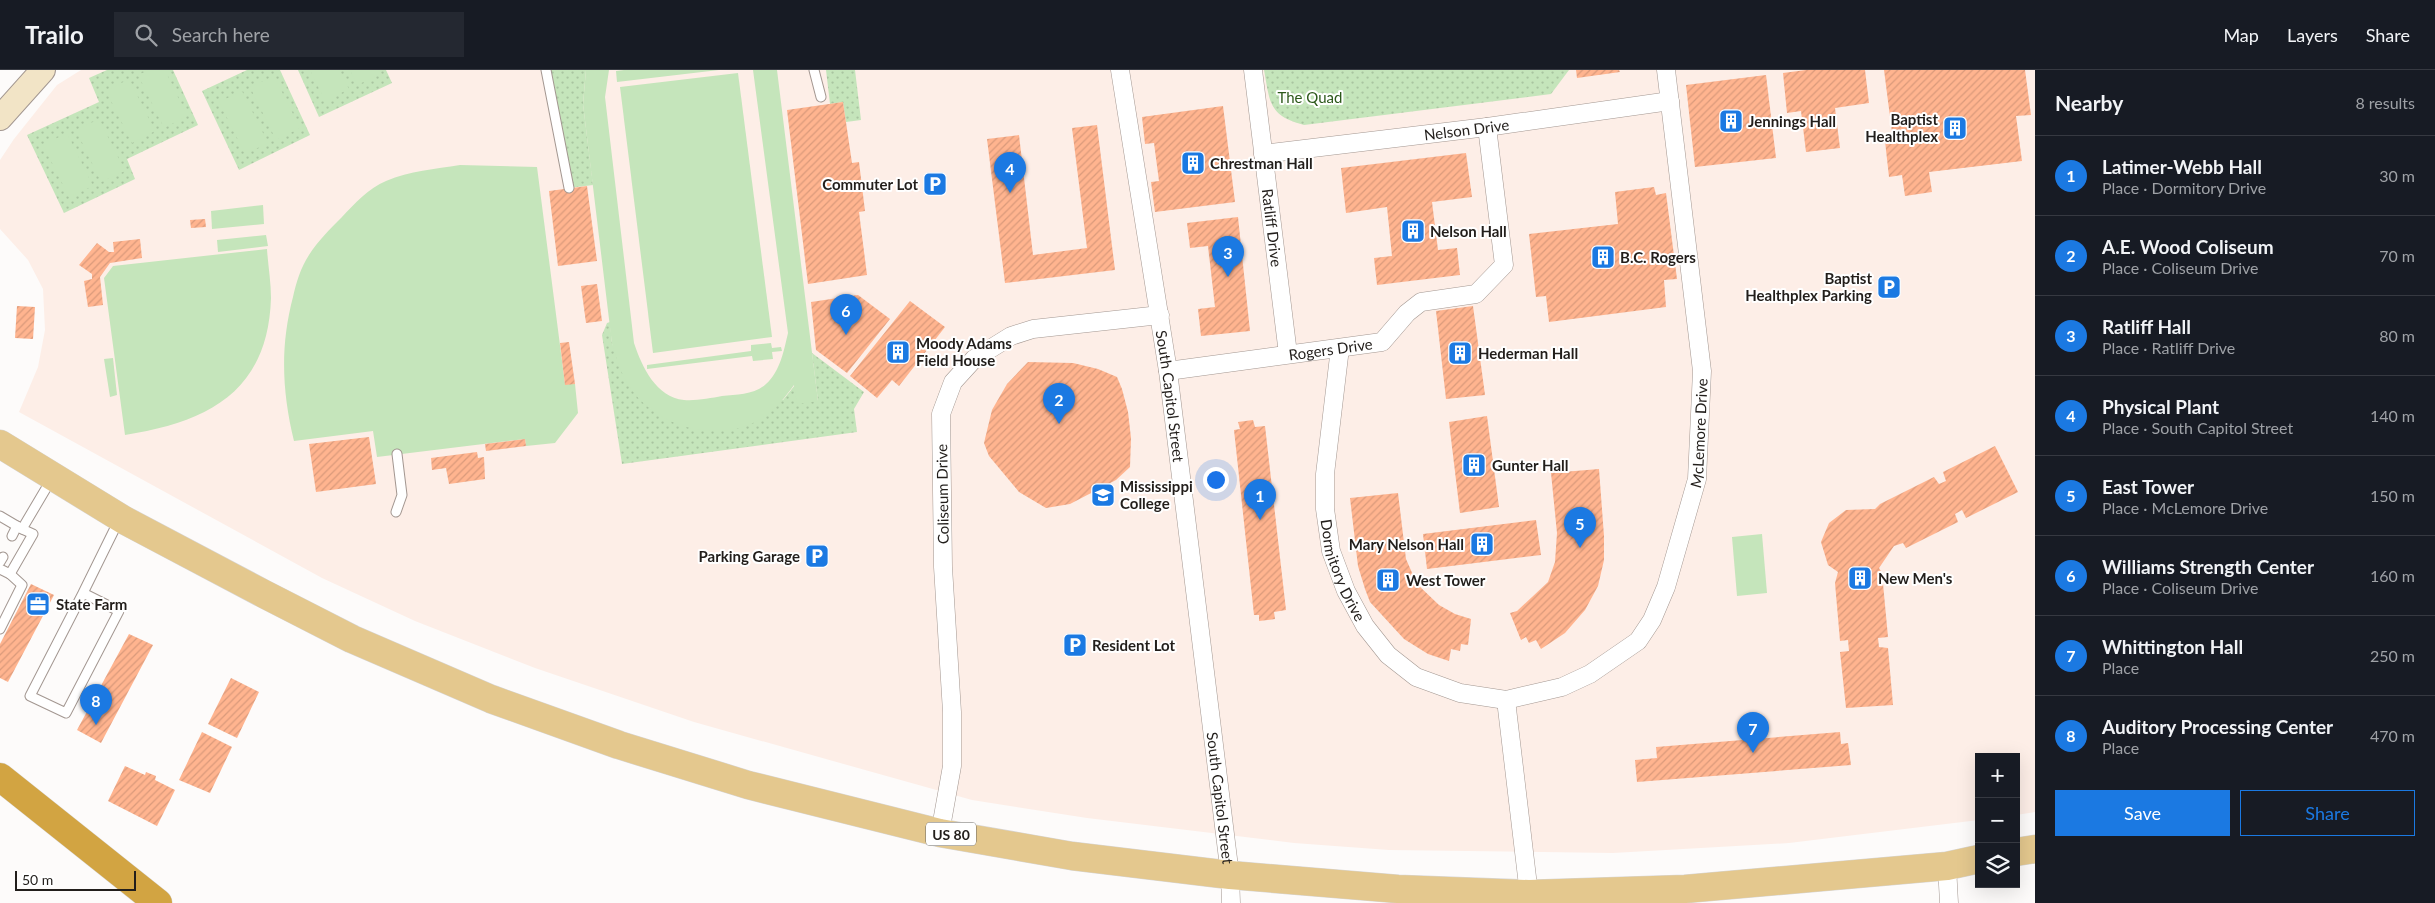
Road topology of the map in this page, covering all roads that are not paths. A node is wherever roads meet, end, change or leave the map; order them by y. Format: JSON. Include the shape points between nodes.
{"nodes":[{"id":1,"x":43,"y":70,"type":"edge"},
{"id":2,"x":546,"y":70,"type":"edge"},
{"id":3,"x":814,"y":70,"type":"edge"},
{"id":4,"x":1120,"y":70,"type":"edge"},
{"id":5,"x":1253,"y":70,"type":"edge"},
{"id":6,"x":1666,"y":70,"type":"edge"},
{"id":7,"x":821,"y":97,"type":"dead end"},
{"id":8,"x":1670,"y":101,"type":"junction"},
{"id":9,"x":0,"y":118,"type":"edge"},
{"id":10,"x":1487,"y":127,"type":"junction"},
{"id":11,"x":1263,"y":154,"type":"junction"},
{"id":12,"x":569,"y":188,"type":"dead end"},
{"id":13,"x":1160,"y":315,"type":"junction"},
{"id":14,"x":1340,"y":348,"type":"junction"},
{"id":15,"x":1288,"y":354,"type":"junction"},
{"id":16,"x":1168,"y":371,"type":"junction"},
{"id":17,"x":0,"y":444,"type":"edge"},
{"id":18,"x":397,"y":454,"type":"dead end"},
{"id":19,"x":53,"y":476,"type":"junction"},
{"id":20,"x":396,"y":512,"type":"dead end"},
{"id":21,"x":0,"y":516,"type":"edge"},
{"id":22,"x":120,"y":517,"type":"junction"},
{"id":23,"x":20,"y":527,"type":"junction"},
{"id":24,"x":12,"y":536,"type":"dead end"},
{"id":25,"x":0,"y":569,"type":"edge"},
{"id":26,"x":10,"y":574,"type":"junction"},
{"id":27,"x":83,"y":593,"type":"junction"},
{"id":28,"x":0,"y":629,"type":"edge"},
{"id":29,"x":1506,"y":700,"type":"junction"},
{"id":30,"x":0,"y":777,"type":"edge"},
{"id":31,"x":940,"y":832,"type":"junction"},
{"id":32,"x":2035,"y":849,"type":"edge"},
{"id":33,"x":2020,"y":851,"type":"edge"},
{"id":34,"x":1975,"y":860,"type":"edge"},
{"id":35,"x":1947,"y":866,"type":"junction"},
{"id":36,"x":1230,"y":875,"type":"junction"},
{"id":37,"x":1529,"y":894,"type":"junction"},
{"id":38,"x":1684,"y":896,"type":"edge"},
{"id":39,"x":158,"y":903,"type":"edge"},
{"id":40,"x":1231,"y":903,"type":"edge"},
{"id":41,"x":1949,"y":903,"type":"edge"}],
"edges":[{"from":1,"to":9,"type":"street"},
{"from":2,"to":12,"type":"lane"},
{"from":3,"to":7,"type":"lane"},
{"from":4,"to":13,"type":"street","name":"South Capitol Street"},
{"from":5,"to":11,"type":"street","name":"Ratliff Drive"},
{"from":6,"to":8,"type":"street","name":"McLemore Drive"},
{"from":8,"to":10,"type":"street","name":"Nelson Drive"},
{"from":8,"to":29,"type":"street","name":"McLemore Drive","via":[[1702,371],[1697,479],[1666,587],[1652,620],[1638,641],[1590,674],[1562,687]]},
{"from":10,"to":11,"type":"street","name":"Nelson Drive"},
{"from":10,"to":14,"type":"street","name":"Rogers Drive","via":[[1504,265],[1476,294],[1421,302],[1382,342]]},
{"from":11,"to":15,"type":"street","name":"Ratliff Drive"},
{"from":13,"to":16,"type":"street","name":"South Capitol Street"},
{"from":13,"to":31,"type":"street","name":"Coliseum Drive","via":[[1033,329],[1011,336],[974,359],[953,382],[941,414],[943,568],[952,766]]},
{"from":14,"to":15,"type":"street","name":"Rogers Drive"},
{"from":14,"to":29,"type":"street","name":"Dormitory Drive","via":[[1325,474],[1325,509],[1332,551],[1346,591],[1365,626],[1388,655],[1416,677],[1460,693]]},
{"from":15,"to":16,"type":"street","name":"Rogers Drive"},
{"from":16,"to":36,"type":"street","name":"South Capitol Street"},
{"from":17,"to":19,"type":"main road","number":"US 80"},
{"from":18,"to":20,"type":"lane","via":[[402,495]]},
{"from":19,"to":22,"type":"main road","number":"US 80"},
{"from":19,"to":23,"type":"lane"},
{"from":21,"to":23,"type":"lane"},
{"from":22,"to":27,"type":"lane"},
{"from":22,"to":31,"type":"main road","number":"US 80","via":[[352,639],[491,699],[619,745],[739,782]]},
{"from":23,"to":24,"type":"lane"},
{"from":23,"to":26,"type":"lane","via":[[32,534]]},
{"from":25,"to":26,"type":"lane"},
{"from":26,"to":28,"type":"lane","via":[[22,586]]},
{"from":27,"to":27,"type":"lane","via":[[119,611],[66,713],[30,696]]},
{"from":29,"to":37,"type":"street"},
{"from":30,"to":39,"type":"highway"},
{"from":31,"to":36,"type":"main road","number":"US 80","via":[[1072,856]]},
{"from":32,"to":33,"type":"main road"},
{"from":34,"to":35,"type":"main road","number":"US 80"},
{"from":35,"to":38,"type":"main road","number":"US 80"},
{"from":35,"to":41,"type":"street"},
{"from":36,"to":37,"type":"main road","number":"US 80","via":[[1398,889]]},
{"from":36,"to":40,"type":"street","name":"South Capitol Street"},
{"from":37,"to":38,"type":"main road","number":"US 80"}]}
